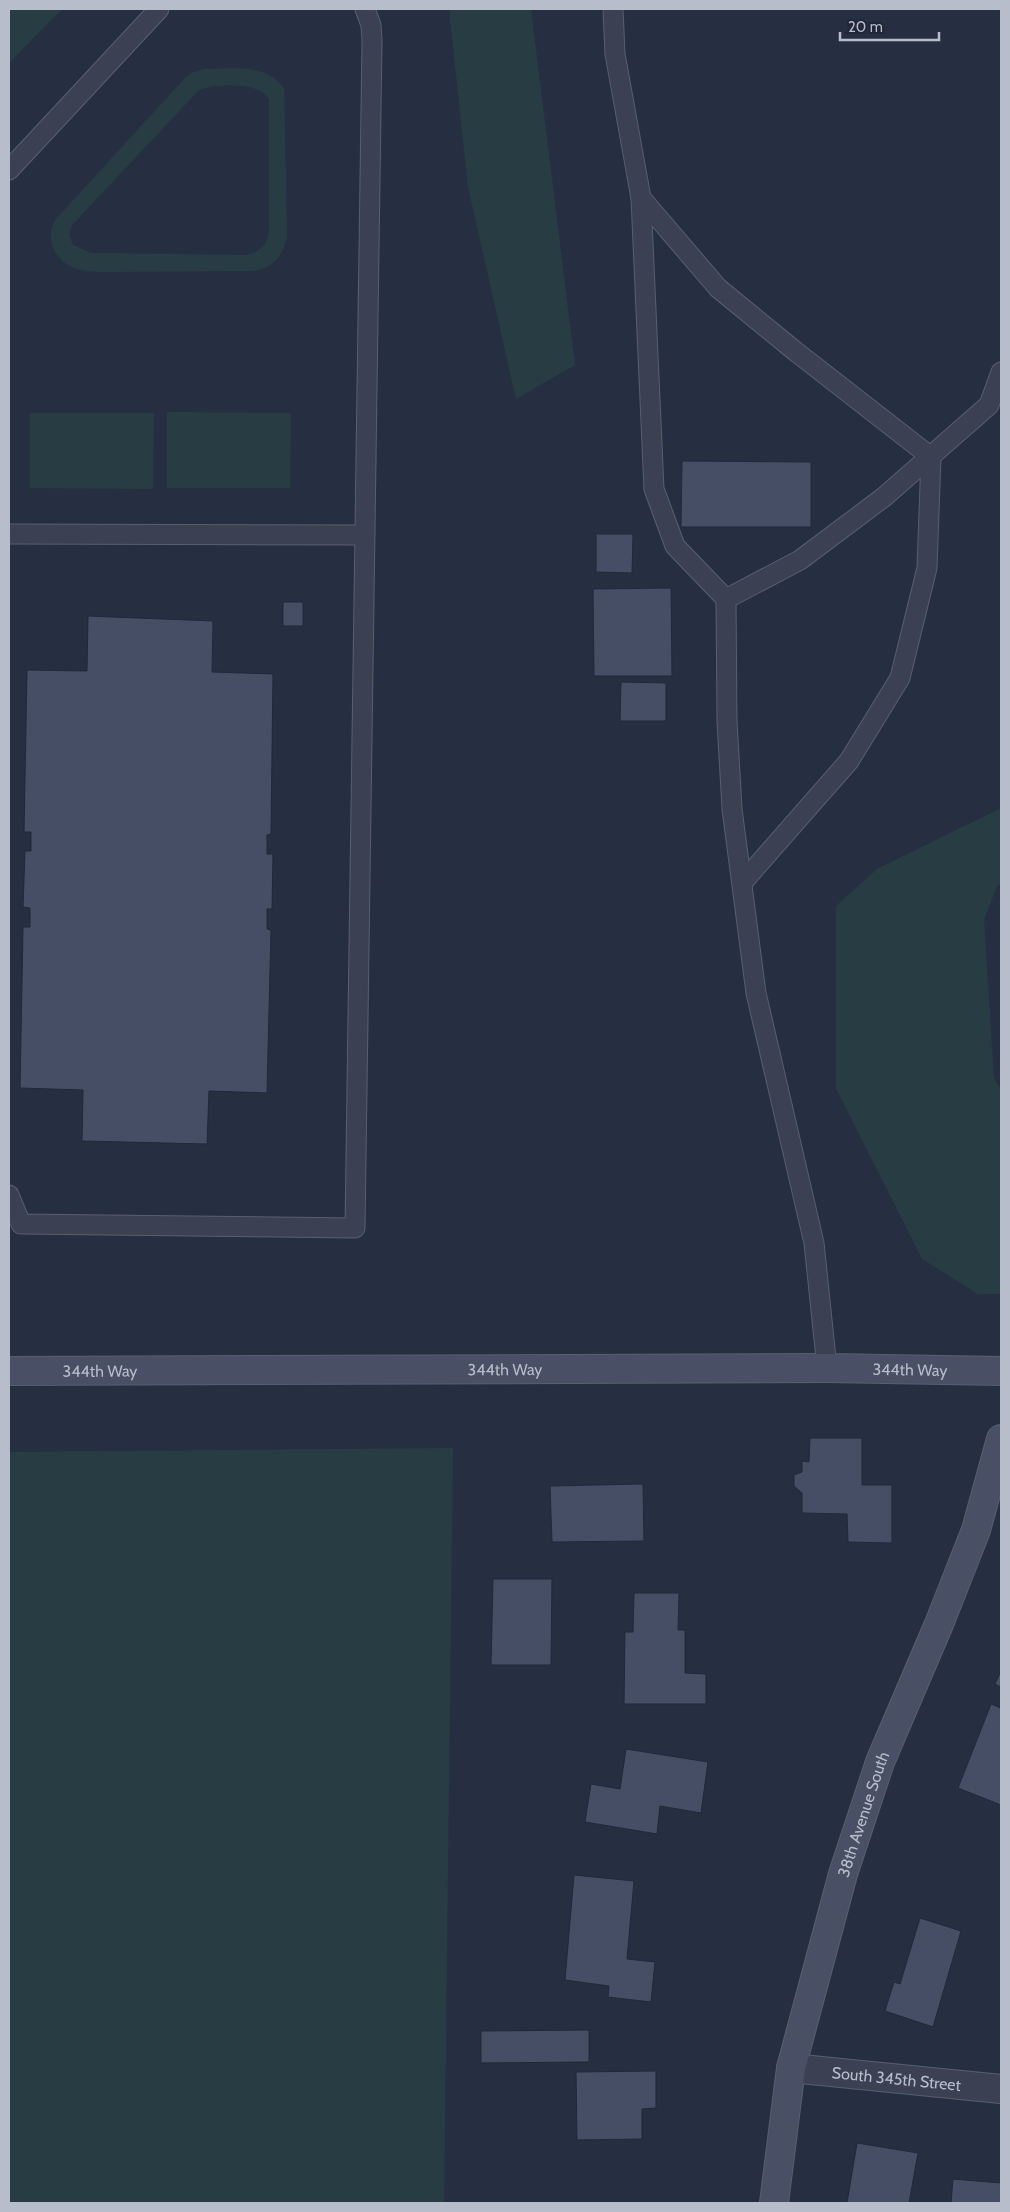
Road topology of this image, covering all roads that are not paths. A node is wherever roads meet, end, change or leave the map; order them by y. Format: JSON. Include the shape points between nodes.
{"nodes":[{"id":1,"x":159,"y":9,"type":"edge"},
{"id":2,"x":365,"y":9,"type":"edge"},
{"id":3,"x":613,"y":9,"type":"edge"},
{"id":4,"x":9,"y":170,"type":"edge"},
{"id":5,"x":640,"y":198,"type":"junction"},
{"id":6,"x":1001,"y":372,"type":"edge"},
{"id":7,"x":931,"y":457,"type":"junction"},
{"id":8,"x":9,"y":534,"type":"edge"},
{"id":9,"x":365,"y":535,"type":"junction"},
{"id":10,"x":726,"y":599,"type":"junction"},
{"id":11,"x":742,"y":883,"type":"junction"},
{"id":12,"x":9,"y":1195,"type":"edge"},
{"id":13,"x":827,"y":1368,"type":"junction"},
{"id":14,"x":9,"y":1371,"type":"edge"},
{"id":15,"x":1001,"y":1371,"type":"edge"},
{"id":16,"x":1001,"y":1439,"type":"edge"},
{"id":17,"x":791,"y":2068,"type":"junction"},
{"id":18,"x":1001,"y":2089,"type":"edge"},
{"id":19,"x":774,"y":2203,"type":"edge"}],
"edges":[{"from":1,"to":4,"type":"lane"},
{"from":2,"to":9,"type":"lane","via":[[372,40]]},
{"from":3,"to":5,"type":"lane","via":[[615,54]]},
{"from":5,"to":7,"type":"lane","via":[[718,288]]},
{"from":5,"to":10,"type":"lane","via":[[654,490],[675,546]]},
{"from":6,"to":7,"type":"lane","via":[[989,404]]},
{"from":7,"to":10,"type":"lane","via":[[800,560]]},
{"from":7,"to":11,"type":"lane","via":[[927,568],[900,678],[849,761]]},
{"from":8,"to":9,"type":"lane"},
{"from":9,"to":12,"type":"lane","via":[[355,1228],[21,1224]]},
{"from":10,"to":11,"type":"lane","via":[[727,730],[732,809]]},
{"from":11,"to":13,"type":"lane","via":[[756,993],[814,1243]]},
{"from":13,"to":14,"type":"street","name":"344th Way"},
{"from":13,"to":15,"type":"street","name":"344th Way"},
{"from":16,"to":17,"type":"street","name":"38th Avenue South","via":[[971,1543],[880,1762],[843,1874]]},
{"from":17,"to":18,"type":"street","name":"South 345th Street"},
{"from":17,"to":19,"type":"street","name":"38th Avenue South"}]}
